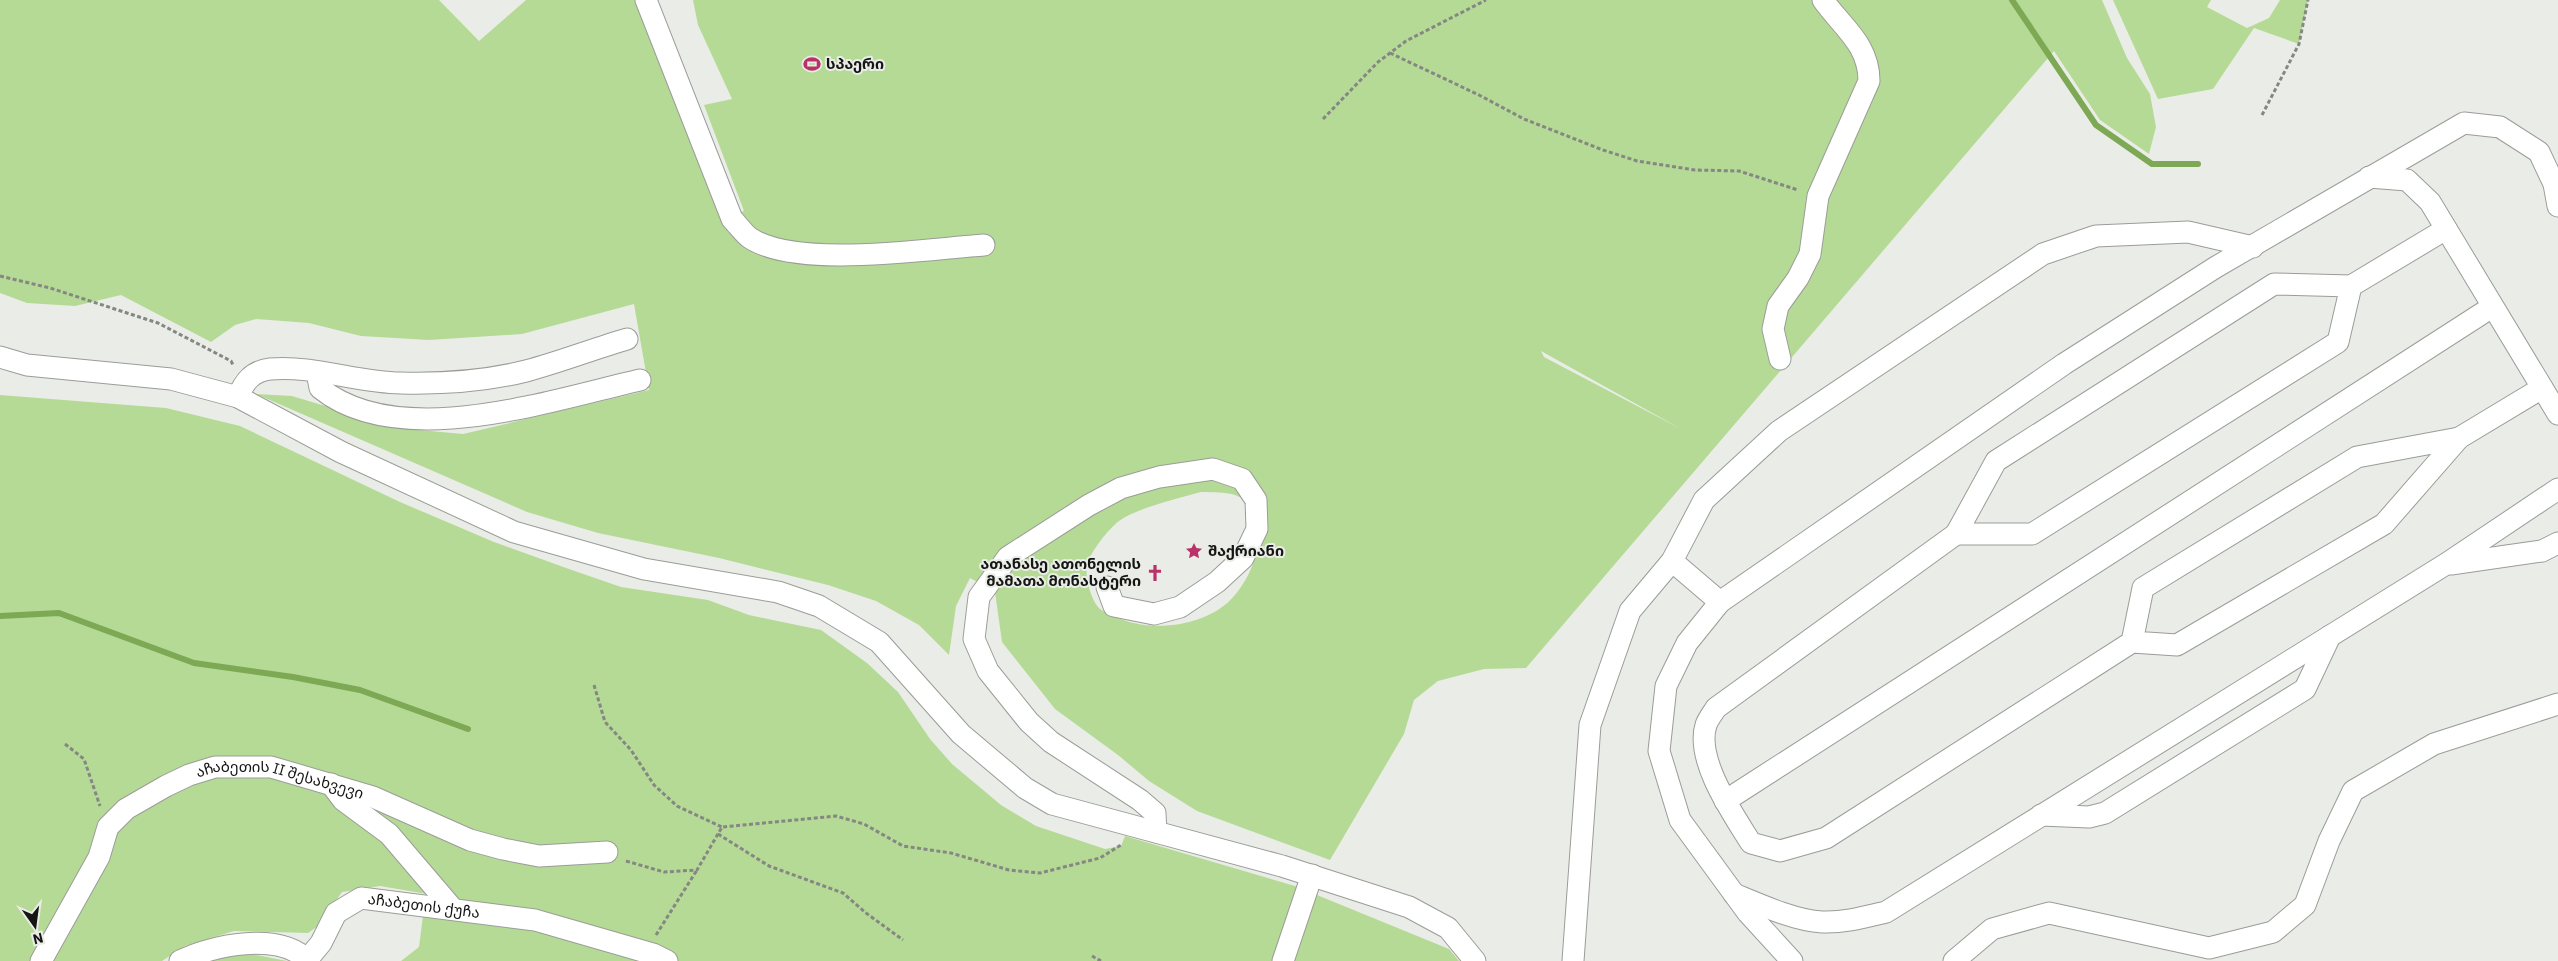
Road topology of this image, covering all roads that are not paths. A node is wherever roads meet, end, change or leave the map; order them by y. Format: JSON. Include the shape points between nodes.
{"nodes":[{"id":1,"x":647,"y":0,"type":"edge"},
{"id":2,"x":1822,"y":0,"type":"edge"},
{"id":3,"x":2369,"y":177,"type":"junction"},
{"id":4,"x":2558,"y":206,"type":"edge"},
{"id":5,"x":2446,"y":229,"type":"junction"},
{"id":6,"x":984,"y":245,"type":"dead end"},
{"id":7,"x":2253,"y":247,"type":"junction"},
{"id":8,"x":2351,"y":286,"type":"junction"},
{"id":9,"x":2492,"y":307,"type":"junction"},
{"id":10,"x":627,"y":339,"type":"dead end"},
{"id":11,"x":0,"y":357,"type":"edge"},
{"id":12,"x":1780,"y":359,"type":"dead end"},
{"id":13,"x":317,"y":372,"type":"junction"},
{"id":14,"x":640,"y":380,"type":"dead end"},
{"id":15,"x":2542,"y":388,"type":"junction"},
{"id":16,"x":241,"y":389,"type":"junction"},
{"id":17,"x":2558,"y":414,"type":"edge"},
{"id":18,"x":2459,"y":438,"type":"junction"},
{"id":19,"x":2558,"y":489,"type":"edge"},
{"id":20,"x":1956,"y":534,"type":"junction"},
{"id":21,"x":2558,"y":543,"type":"edge"},
{"id":22,"x":1672,"y":561,"type":"junction"},
{"id":23,"x":2446,"y":564,"type":"junction"},
{"id":24,"x":1107,"y":587,"type":"dead end"},
{"id":25,"x":1720,"y":602,"type":"junction"},
{"id":26,"x":2330,"y":636,"type":"junction"},
{"id":27,"x":2132,"y":642,"type":"junction"},
{"id":28,"x":2558,"y":704,"type":"edge"},
{"id":29,"x":331,"y":784,"type":"junction"},
{"id":30,"x":1725,"y":801,"type":"junction"},
{"id":31,"x":2041,"y":815,"type":"junction"},
{"id":32,"x":1156,"y":832,"type":"junction"},
{"id":33,"x":607,"y":852,"type":"road end"},
{"id":34,"x":1312,"y":875,"type":"junction"},
{"id":35,"x":1734,"y":894,"type":"junction"},
{"id":36,"x":453,"y":909,"type":"junction"},
{"id":37,"x":307,"y":960,"type":"edge"},
{"id":38,"x":41,"y":961,"type":"edge"},
{"id":39,"x":180,"y":961,"type":"edge"},
{"id":40,"x":667,"y":961,"type":"edge"},
{"id":41,"x":1283,"y":961,"type":"edge"},
{"id":42,"x":1475,"y":961,"type":"edge"},
{"id":43,"x":1573,"y":961,"type":"edge"},
{"id":44,"x":1792,"y":961,"type":"edge"},
{"id":45,"x":1954,"y":961,"type":"edge"}],
"edges":[{"from":1,"to":6,"type":"street","via":[[732,219],[750,238],[779,250],[823,256]]},
{"from":2,"to":12,"type":"street","via":[[1855,38],[1869,65],[1869,80],[1818,196],[1810,254],[1778,306],[1773,328]]},
{"from":3,"to":4,"type":"street","via":[[2464,123],[2500,127],[2539,152],[2554,184]]},
{"from":3,"to":5,"type":"street","via":[[2407,180],[2430,202]]},
{"from":3,"to":7,"type":"street"},
{"from":5,"to":8,"type":"street"},
{"from":5,"to":9,"type":"street"},
{"from":7,"to":22,"type":"street","via":[[2188,232],[2096,236],[2043,254],[1779,431],[1704,500]]},
{"from":7,"to":25,"type":"street","via":[[2064,364]]},
{"from":8,"to":20,"type":"street","via":[[2274,284],[1996,460]]},
{"from":8,"to":20,"type":"street","via":[[2338,342],[2305,363],[2032,534]]},
{"from":9,"to":15,"type":"street"},
{"from":9,"to":30,"type":"street"},
{"from":10,"to":13,"type":"street","via":[[524,371],[468,381],[400,384]]},
{"from":11,"to":16,"type":"street","via":[[28,365]]},
{"from":13,"to":14,"type":"street","via":[[320,388],[332,398],[394,418],[442,419],[488,415]]},
{"from":13,"to":16,"type":"street","via":[[270,369],[255,372]]},
{"from":15,"to":17,"type":"street"},
{"from":15,"to":18,"type":"street"},
{"from":16,"to":32,"type":"street","via":[[341,452],[514,532],[644,568],[778,592],[819,606],[879,642],[961,734],[1025,788],[1052,804]]},
{"from":18,"to":27,"type":"street","via":[[2384,524],[2177,645]]},
{"from":18,"to":27,"type":"street","via":[[2357,457],[2143,588]]},
{"from":19,"to":23,"type":"street"},
{"from":20,"to":30,"type":"street","via":[[1716,708],[1706,725],[1705,754]]},
{"from":21,"to":23,"type":"street","via":[[2542,550]]},
{"from":22,"to":25,"type":"street"},
{"from":22,"to":43,"type":"street","via":[[1630,611],[1590,725]]},
{"from":23,"to":26,"type":"street"},
{"from":24,"to":32,"type":"street","via":[[1114,606],[1154,614],[1180,607],[1217,582],[1243,558],[1257,529],[1256,500],[1242,480],[1213,469],[1159,477],[1121,488],[1008,557],[979,597],[974,639],[988,670],[1029,722],[1050,742],[1155,813]]},
{"from":25,"to":35,"type":"street","via":[[1687,643],[1666,686],[1659,751],[1680,820]]},
{"from":26,"to":31,"type":"street"},
{"from":26,"to":31,"type":"street","via":[[2305,689],[2105,813],[2089,817]]},
{"from":27,"to":30,"type":"street","via":[[1826,838],[1780,851],[1751,842]]},
{"from":28,"to":45,"type":"street","via":[[2434,744],[2353,790],[2305,905],[2273,932],[2209,948],[2049,913],[1992,929]]},
{"from":29,"to":33,"type":"street","name":"აჩაბეთის II შესახვევი","via":[[373,796],[470,840],[503,849],[539,856]]},
{"from":29,"to":36,"type":"street","via":[[343,800],[389,834]]},
{"from":29,"to":38,"type":"street","name":"აჩაბეთის II შესახვევი","via":[[271,767],[215,767],[189,775],[126,809],[108,827],[99,857]]},
{"from":31,"to":35,"type":"street","via":[[1886,912],[1854,920],[1820,922],[1770,909]]},
{"from":32,"to":34,"type":"street"},
{"from":34,"to":41,"type":"street"},
{"from":34,"to":42,"type":"street","via":[[1409,907],[1448,928]]},
{"from":35,"to":44,"type":"street"},
{"from":36,"to":37,"type":"street","name":"აჩაბეთის ქუჩა","via":[[361,898],[336,913],[321,944]]},
{"from":36,"to":40,"type":"street","name":"აჩაბეთის ქუჩა","via":[[535,920],[645,951]]},
{"from":37,"to":39,"type":"street","name":"აჩაბეთის ქუჩა","via":[[291,950],[248,944],[220,946]]}]}
